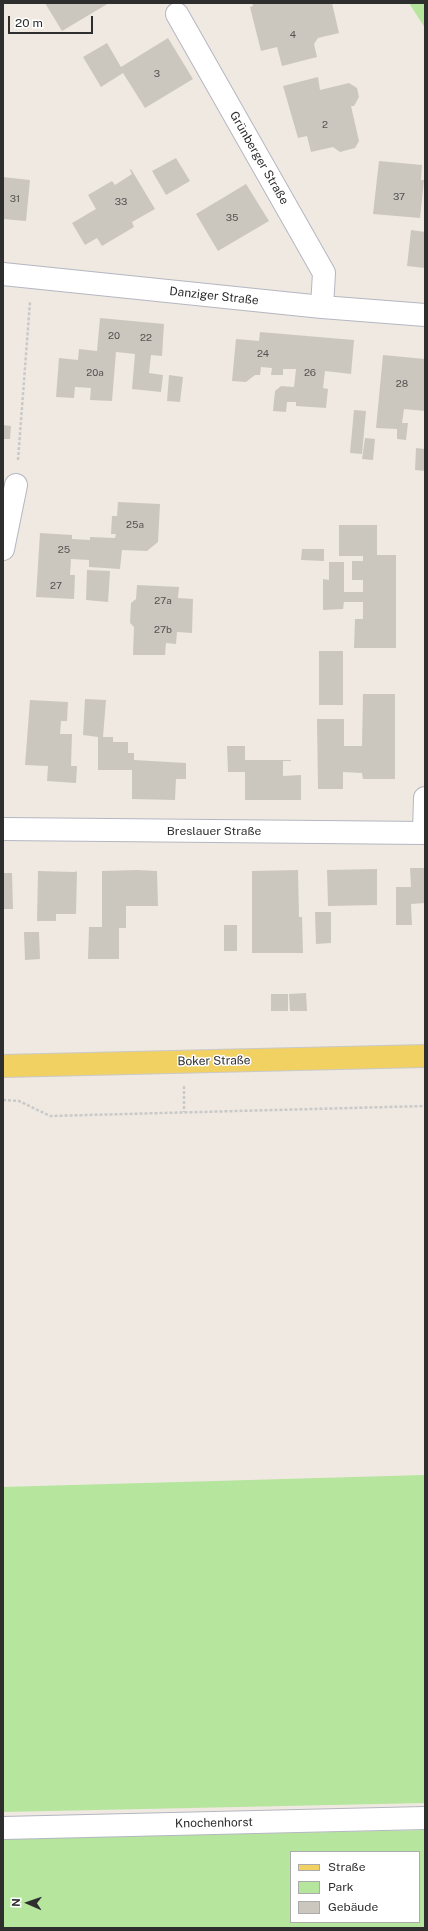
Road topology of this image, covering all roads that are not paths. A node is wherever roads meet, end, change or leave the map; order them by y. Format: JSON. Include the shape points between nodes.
{"nodes":[{"id":1,"x":177,"y":14,"type":"dead end"},
{"id":2,"x":3,"y":274,"type":"edge"},
{"id":3,"x":322,"y":307,"type":"junction"},
{"id":4,"x":425,"y":315,"type":"edge"},
{"id":5,"x":16,"y":485,"type":"road end"},
{"id":6,"x":3,"y":549,"type":"edge"},
{"id":7,"x":425,"y":798,"type":"edge"},
{"id":8,"x":3,"y":829,"type":"edge"},
{"id":9,"x":425,"y":833,"type":"edge"},
{"id":10,"x":425,"y":1056,"type":"edge"},
{"id":11,"x":3,"y":1066,"type":"edge"},
{"id":12,"x":425,"y":1818,"type":"edge"},
{"id":13,"x":3,"y":1828,"type":"edge"}],
"edges":[{"from":1,"to":3,"type":"street","name":"Grünberger Straße","via":[[324,273]]},
{"from":2,"to":3,"type":"street","name":"Danziger Straße"},
{"from":3,"to":4,"type":"street","name":"Danziger Straße"},
{"from":5,"to":6,"type":"street"},
{"from":7,"to":9,"type":"street","name":"Breslauer Straße"},
{"from":8,"to":9,"type":"street","name":"Breslauer Straße"},
{"from":10,"to":11,"type":"main road","name":"Boker Straße"},
{"from":12,"to":13,"type":"street","name":"Knochenhorst"}]}
